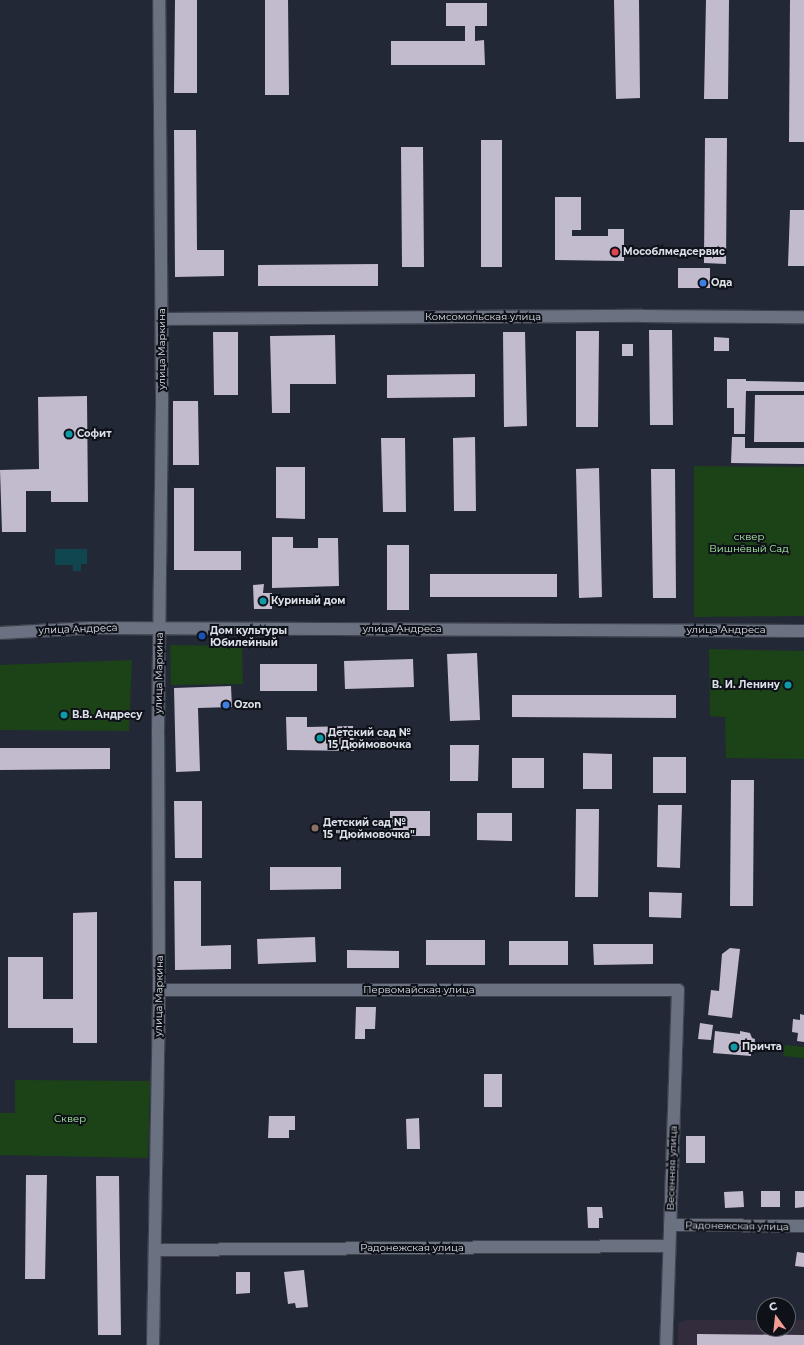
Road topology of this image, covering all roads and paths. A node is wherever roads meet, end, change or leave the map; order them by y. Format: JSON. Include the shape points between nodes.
{"nodes":[{"id":1,"x":159,"y":0,"type":"edge"},
{"id":2,"x":804,"y":317,"type":"edge"},
{"id":3,"x":162,"y":318,"type":"junction"},
{"id":4,"x":160,"y":628,"type":"junction"},
{"id":5,"x":804,"y":631,"type":"edge"},
{"id":6,"x":0,"y":633,"type":"edge"},
{"id":7,"x":159,"y":990,"type":"junction"},
{"id":8,"x":678,"y":990,"type":"joint"},
{"id":9,"x":670,"y":1225,"type":"junction"},
{"id":10,"x":804,"y":1226,"type":"edge"},
{"id":11,"x":669,"y":1246,"type":"junction"},
{"id":12,"x":154,"y":1250,"type":"junction"},
{"id":13,"x":153,"y":1345,"type":"edge"},
{"id":14,"x":666,"y":1345,"type":"edge"}],
"edges":[{"from":1,"to":3,"type":"street","name":"улица Маркина"},
{"from":2,"to":3,"type":"street","name":"Комсомольская улица"},
{"from":3,"to":4,"type":"street","name":"улица Маркина"},
{"from":4,"to":5,"type":"street","name":"улица Андреса"},
{"from":4,"to":6,"type":"street","name":"улица Андреса","via":[[91,628]]},
{"from":4,"to":7,"type":"street","name":"улица Маркина"},
{"from":7,"to":8,"type":"street","name":"Первомайская улица"},
{"from":7,"to":12,"type":"street","name":"улица Маркина"},
{"from":8,"to":9,"type":"street","name":"Весенняя улица"},
{"from":9,"to":10,"type":"street","name":"Радонежская улица"},
{"from":9,"to":11,"type":"street","name":"Весенняя улица"},
{"from":11,"to":12,"type":"street","name":"Радонежская улица"},
{"from":11,"to":14,"type":"street","name":"Весенняя улица"},
{"from":12,"to":13,"type":"street","name":"улица Маркина"}]}
